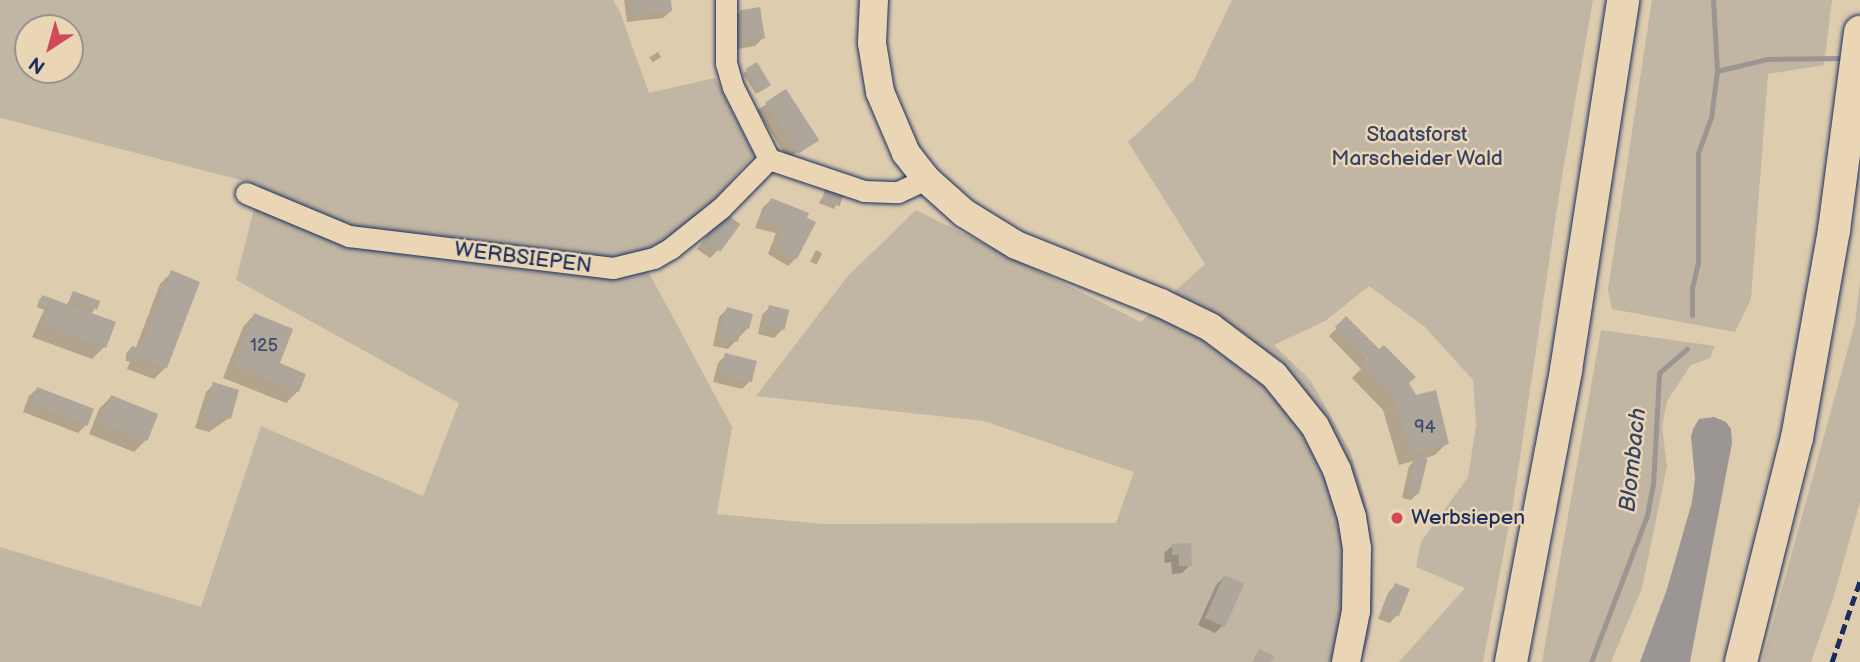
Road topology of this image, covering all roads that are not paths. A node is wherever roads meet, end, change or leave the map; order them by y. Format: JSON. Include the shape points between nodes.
{"nodes":[{"id":1,"x":726,"y":0,"type":"edge"},
{"id":2,"x":874,"y":0,"type":"edge"},
{"id":3,"x":1623,"y":0,"type":"edge"},
{"id":4,"x":1860,"y":32,"type":"edge"},
{"id":5,"x":769,"y":159,"type":"junction"},
{"id":6,"x":926,"y":179,"type":"junction"},
{"id":7,"x":246,"y":193,"type":"dead end"},
{"id":8,"x":1346,"y":662,"type":"edge"},
{"id":9,"x":1511,"y":662,"type":"edge"},
{"id":10,"x":1741,"y":662,"type":"edge"}],
"edges":[{"from":1,"to":5,"type":"street","via":[[726,63]]},
{"from":2,"to":6,"type":"main road","via":[[872,43],[880,92],[906,153]]},
{"from":3,"to":9,"type":"highway","via":[[1572,335]]},
{"from":4,"to":10,"type":"highway","via":[[1834,230],[1797,438]]},
{"from":5,"to":6,"type":"street","via":[[864,191],[898,192]]},
{"from":5,"to":7,"type":"street","name":"WERBSIEPEN","via":[[722,208],[671,248],[613,268],[349,236]]},
{"from":6,"to":8,"type":"main road","via":[[964,213],[1006,240],[1210,327],[1265,367],[1288,391],[1329,452],[1352,517],[1358,592]]}]}
